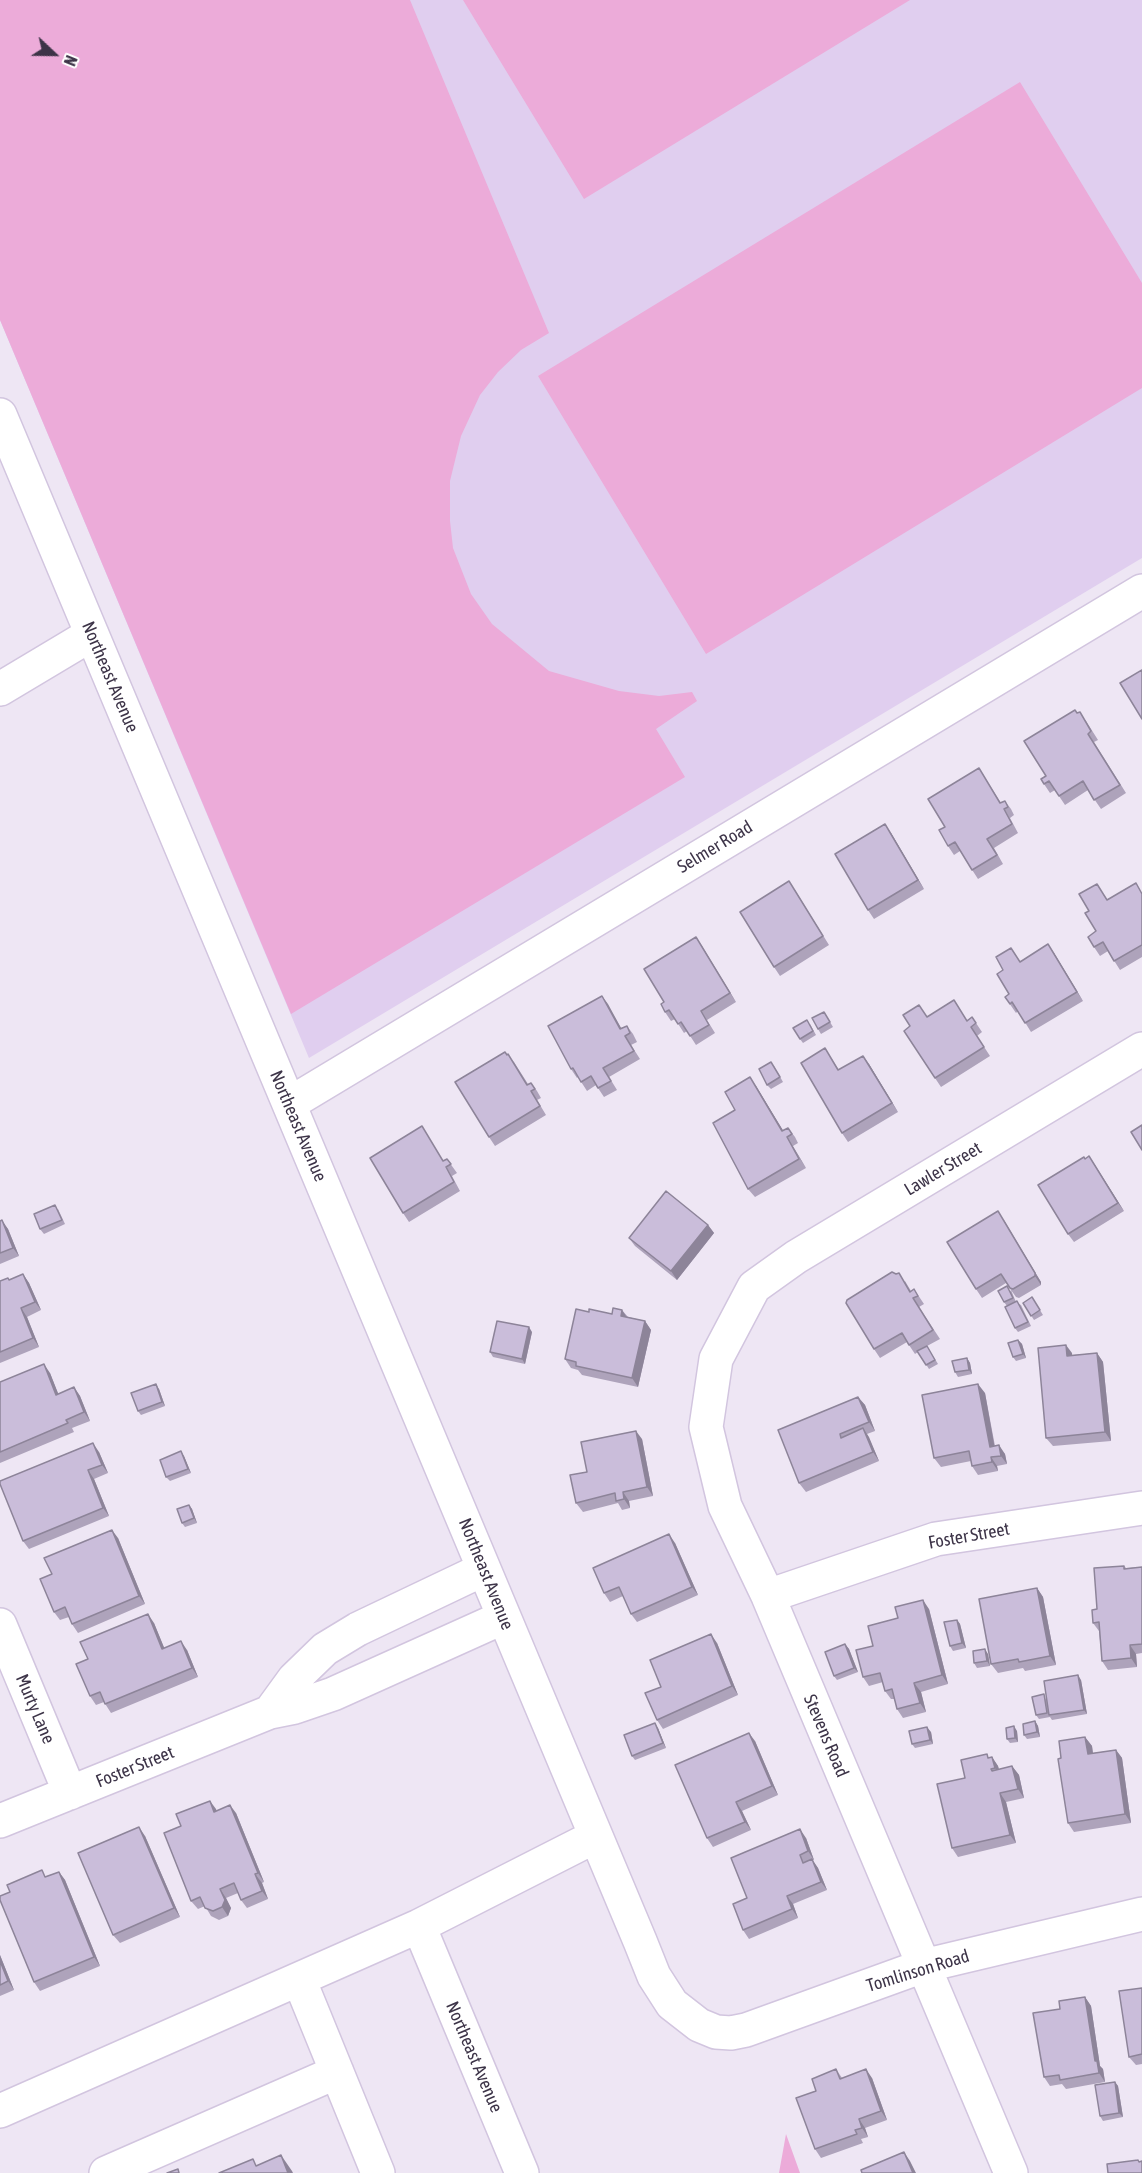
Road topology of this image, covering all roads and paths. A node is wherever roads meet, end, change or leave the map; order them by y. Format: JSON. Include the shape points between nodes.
{"nodes":[{"id":1,"x":0,"y":415,"type":"edge"},
{"id":2,"x":1142,"y":591,"type":"edge"},
{"id":3,"x":92,"y":634,"type":"junction"},
{"id":4,"x":0,"y":688,"type":"edge"},
{"id":5,"x":1142,"y":1049,"type":"edge"},
{"id":6,"x":289,"y":1104,"type":"junction"},
{"id":7,"x":750,"y":1295,"type":"joint"},
{"id":8,"x":1142,"y":1508,"type":"edge"},
{"id":9,"x":484,"y":1569,"type":"junction"},
{"id":10,"x":768,"y":1596,"type":"junction"},
{"id":11,"x":504,"y":1617,"type":"junction"},
{"id":12,"x":0,"y":1625,"type":"edge"},
{"id":13,"x":270,"y":1712,"type":"junction"},
{"id":14,"x":70,"y":1793,"type":"junction"},
{"id":15,"x":0,"y":1821,"type":"edge"},
{"id":16,"x":596,"y":1836,"type":"junction"},
{"id":17,"x":1142,"y":1914,"type":"edge"},
{"id":18,"x":419,"y":1926,"type":"junction"},
{"id":19,"x":923,"y":1966,"type":"junction"},
{"id":20,"x":299,"y":1979,"type":"junction"},
{"id":21,"x":699,"y":2025,"type":"joint"},
{"id":22,"x":337,"y":2072,"type":"junction"},
{"id":23,"x":0,"y":2111,"type":"edge"},
{"id":24,"x":106,"y":2173,"type":"edge"},
{"id":25,"x":378,"y":2173,"type":"edge"},
{"id":26,"x":522,"y":2173,"type":"edge"},
{"id":27,"x":1011,"y":2173,"type":"edge"}],
"edges":[{"from":1,"to":3,"type":"street","name":"Northeast Avenue"},
{"from":2,"to":6,"type":"street","name":"Selmer Road"},
{"from":3,"to":4,"type":"street"},
{"from":3,"to":6,"type":"street","name":"Northeast Avenue"},
{"from":5,"to":7,"type":"street","name":"Lawler Street","via":[[796,1257],[754,1287]]},
{"from":6,"to":9,"type":"street","name":"Northeast Avenue"},
{"from":7,"to":10,"type":"street","name":"Stevens Road","via":[[716,1359],[706,1427],[725,1506]]},
{"from":8,"to":10,"type":"street","name":"Foster Street","via":[[936,1539]]},
{"from":9,"to":11,"type":"street","name":"Northeast Avenue"},
{"from":9,"to":13,"type":"street","via":[[358,1629],[326,1649],[294,1679]]},
{"from":10,"to":19,"type":"street","name":"Stevens Road"},
{"from":11,"to":13,"type":"street","name":"Foster Street","via":[[333,1694]]},
{"from":11,"to":16,"type":"street","name":"Northeast Avenue"},
{"from":12,"to":14,"type":"street","name":"Murty Lane"},
{"from":13,"to":14,"type":"street","name":"Foster Street"},
{"from":14,"to":15,"type":"street","name":"Foster Street"},
{"from":16,"to":18,"type":"street"},
{"from":16,"to":21,"type":"street","name":"Northeast Avenue","via":[[654,1976],[672,2004]]},
{"from":17,"to":19,"type":"street","name":"Tomlinson Road"},
{"from":18,"to":20,"type":"street"},
{"from":18,"to":26,"type":"street","name":"Northeast Avenue"},
{"from":19,"to":21,"type":"street","name":"Tomlinson Road","via":[[746,2030],[731,2033]]},
{"from":19,"to":27,"type":"street","name":"Stevens Road"},
{"from":20,"to":22,"type":"street"},
{"from":20,"to":23,"type":"street"},
{"from":22,"to":24,"type":"street"},
{"from":22,"to":25,"type":"street"}]}
